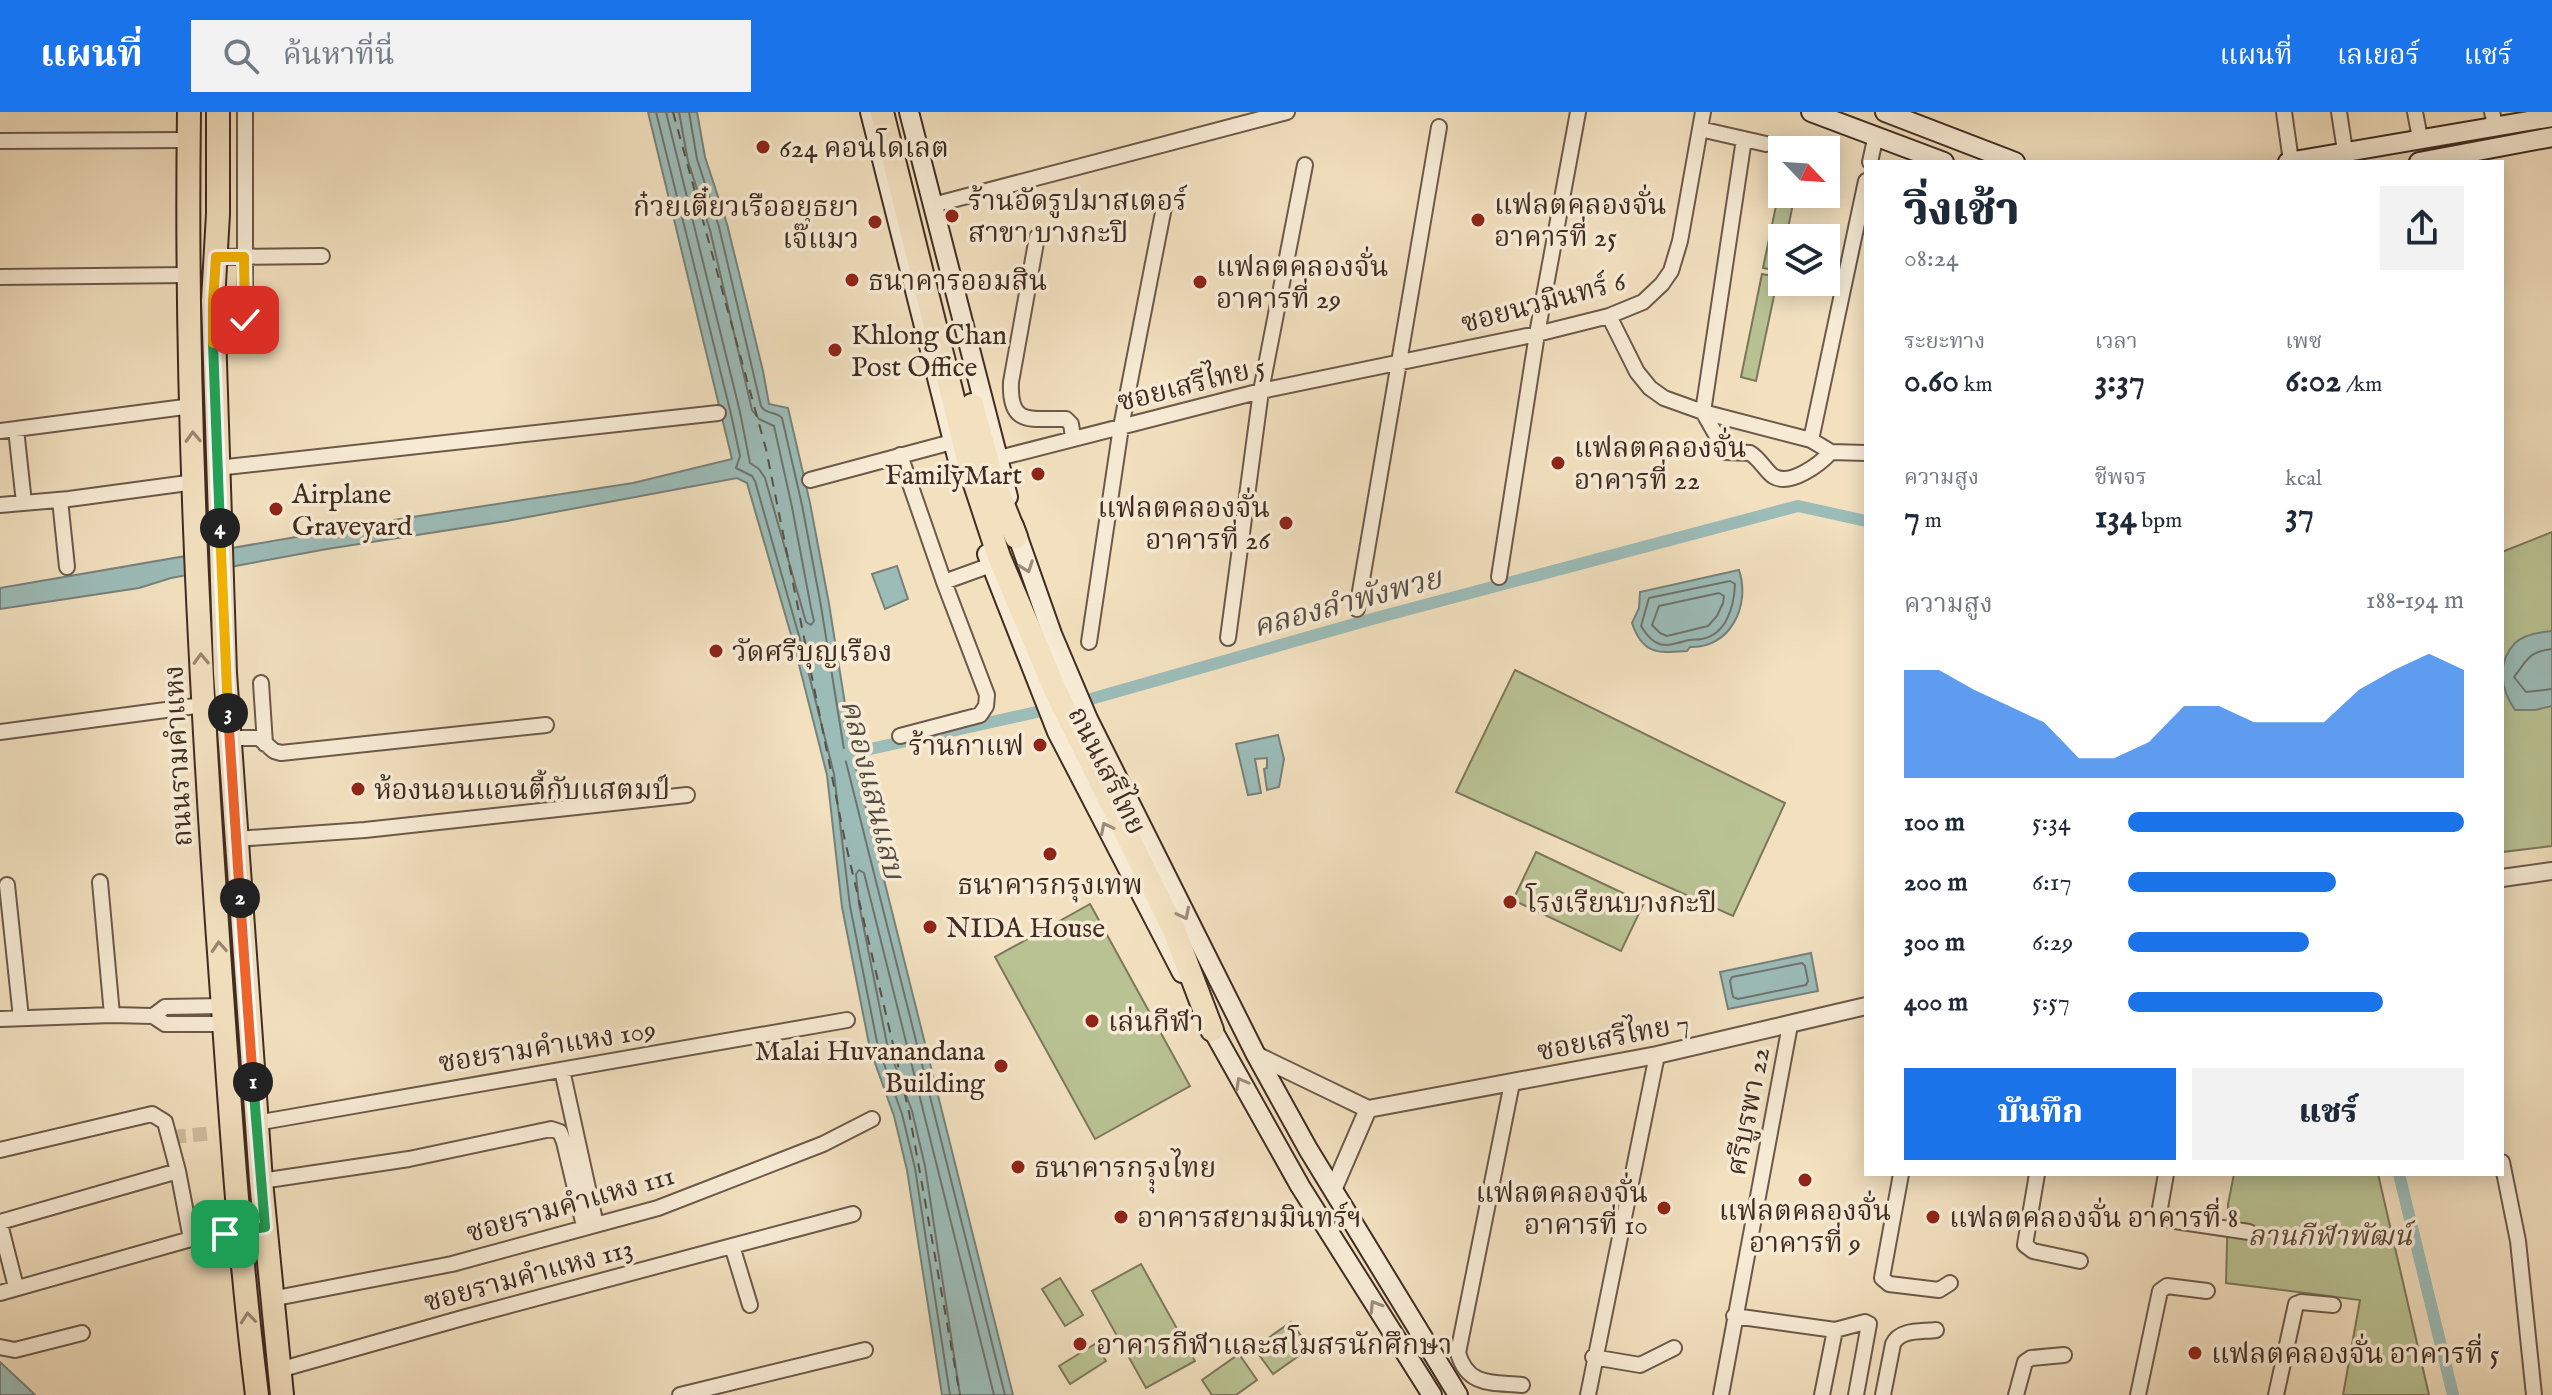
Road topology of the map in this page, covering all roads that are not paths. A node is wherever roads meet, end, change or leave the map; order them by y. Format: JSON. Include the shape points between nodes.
{"nodes":[{"id":1,"x":189,"y":112,"type":"edge"},
{"id":2,"x":204,"y":112,"type":"edge"},
{"id":3,"x":218,"y":112,"type":"edge"},
{"id":4,"x":245,"y":112,"type":"edge"},
{"id":5,"x":870,"y":112,"type":"edge"},
{"id":6,"x":882,"y":112,"type":"edge"},
{"id":7,"x":897,"y":112,"type":"edge"},
{"id":8,"x":909,"y":112,"type":"edge"},
{"id":9,"x":1287,"y":112,"type":"edge"},
{"id":10,"x":1578,"y":112,"type":"edge"},
{"id":11,"x":1703,"y":112,"type":"edge"},
{"id":12,"x":1811,"y":112,"type":"edge"},
{"id":13,"x":1885,"y":112,"type":"edge"},
{"id":14,"x":2284,"y":112,"type":"edge"},
{"id":15,"x":2339,"y":112,"type":"edge"},
{"id":16,"x":2415,"y":112,"type":"edge"},
{"id":17,"x":2552,"y":117,"type":"edge"},
{"id":18,"x":2494,"y":120,"type":"edge"},
{"id":19,"x":1439,"y":127,"type":"dead end"},
{"id":20,"x":1700,"y":129,"type":"junction"},
{"id":21,"x":1876,"y":135,"type":"junction"},
{"id":22,"x":2552,"y":137,"type":"edge"},
{"id":23,"x":2420,"y":138,"type":"junction"},
{"id":24,"x":1744,"y":139,"type":"junction"},
{"id":25,"x":188,"y":140,"type":"junction"},
{"id":26,"x":0,"y":141,"type":"edge"},
{"id":27,"x":1766,"y":144,"type":"dead end"},
{"id":28,"x":2345,"y":151,"type":"junction"},
{"id":29,"x":1870,"y":160,"type":"edge"},
{"id":30,"x":1939,"y":160,"type":"edge"},
{"id":31,"x":2010,"y":160,"type":"edge"},
{"id":32,"x":2289,"y":160,"type":"edge"},
{"id":33,"x":2299,"y":160,"type":"edge"},
{"id":34,"x":2430,"y":160,"type":"edge"},
{"id":35,"x":1305,"y":165,"type":"dead end"},
{"id":36,"x":1864,"y":190,"type":"edge"},
{"id":37,"x":1165,"y":202,"type":"dead end"},
{"id":38,"x":933,"y":205,"type":"junction"},
{"id":39,"x":1037,"y":237,"type":"dead end"},
{"id":40,"x":322,"y":256,"type":"dead end"},
{"id":41,"x":216,"y":257,"type":"junction"},
{"id":42,"x":244,"y":257,"type":"junction"},
{"id":43,"x":188,"y":275,"type":"junction"},
{"id":44,"x":0,"y":277,"type":"edge"},
{"id":45,"x":213,"y":301,"type":"junction"},
{"id":46,"x":1609,"y":316,"type":"junction"},
{"id":47,"x":245,"y":320,"type":"dead end"},
{"id":48,"x":1537,"y":334,"type":"junction"},
{"id":49,"x":1397,"y":364,"type":"junction"},
{"id":50,"x":1261,"y":391,"type":"junction"},
{"id":51,"x":192,"y":406,"type":"junction"},
{"id":52,"x":1703,"y":412,"type":"junction"},
{"id":53,"x":718,"y":413,"type":"dead end"},
{"id":54,"x":1121,"y":427,"type":"junction"},
{"id":55,"x":16,"y":429,"type":"junction"},
{"id":56,"x":0,"y":431,"type":"edge"},
{"id":57,"x":1073,"y":437,"type":"junction"},
{"id":58,"x":1811,"y":440,"type":"junction"},
{"id":59,"x":952,"y":442,"type":"junction"},
{"id":60,"x":1831,"y":452,"type":"junction"},
{"id":61,"x":1864,"y":453,"type":"edge"},
{"id":62,"x":900,"y":455,"type":"junction"},
{"id":63,"x":999,"y":458,"type":"junction"},
{"id":64,"x":217,"y":468,"type":"junction"},
{"id":65,"x":810,"y":480,"type":"dead end"},
{"id":66,"x":195,"y":482,"type":"junction"},
{"id":67,"x":60,"y":500,"type":"junction"},
{"id":68,"x":24,"y":503,"type":"junction"},
{"id":69,"x":0,"y":505,"type":"edge"},
{"id":70,"x":1016,"y":537,"type":"junction"},
{"id":71,"x":991,"y":565,"type":"junction"},
{"id":72,"x":67,"y":567,"type":"dead end"},
{"id":73,"x":1499,"y":577,"type":"dead end"},
{"id":74,"x":944,"y":582,"type":"junction"},
{"id":75,"x":1357,"y":609,"type":"dead end"},
{"id":76,"x":1228,"y":638,"type":"dead end"},
{"id":77,"x":1089,"y":642,"type":"dead end"},
{"id":78,"x":261,"y":683,"type":"dead end"},
{"id":79,"x":203,"y":705,"type":"junction"},
{"id":80,"x":546,"y":725,"type":"dead end"},
{"id":81,"x":0,"y":732,"type":"edge"},
{"id":82,"x":900,"y":736,"type":"dead end"},
{"id":83,"x":229,"y":738,"type":"junction"},
{"id":84,"x":265,"y":744,"type":"junction"},
{"id":85,"x":687,"y":795,"type":"dead end"},
{"id":86,"x":236,"y":839,"type":"junction"},
{"id":87,"x":2552,"y":871,"type":"edge"},
{"id":88,"x":2504,"y":878,"type":"edge"},
{"id":89,"x":100,"y":882,"type":"dead end"},
{"id":90,"x":7,"y":885,"type":"dead end"},
{"id":91,"x":1864,"y":1006,"type":"edge"},
{"id":92,"x":112,"y":1015,"type":"junction"},
{"id":93,"x":223,"y":1015,"type":"junction"},
{"id":94,"x":21,"y":1018,"type":"junction"},
{"id":95,"x":0,"y":1019,"type":"edge"},
{"id":96,"x":847,"y":1020,"type":"dead end"},
{"id":97,"x":1790,"y":1025,"type":"junction"},
{"id":98,"x":1212,"y":1030,"type":"junction"},
{"id":99,"x":1256,"y":1055,"type":"junction"},
{"id":100,"x":1657,"y":1055,"type":"junction"},
{"id":101,"x":562,"y":1070,"type":"junction"},
{"id":102,"x":1512,"y":1083,"type":"junction"},
{"id":103,"x":1368,"y":1109,"type":"junction"},
{"id":104,"x":872,"y":1119,"type":"dead end"},
{"id":105,"x":256,"y":1123,"type":"junction"},
{"id":106,"x":0,"y":1150,"type":"edge"},
{"id":107,"x":178,"y":1171,"type":"junction"},
{"id":108,"x":2504,"y":1172,"type":"edge"},
{"id":109,"x":1901,"y":1176,"type":"edge"},
{"id":110,"x":2037,"y":1176,"type":"edge"},
{"id":111,"x":2166,"y":1176,"type":"edge"},
{"id":112,"x":261,"y":1181,"type":"junction"},
{"id":113,"x":1333,"y":1190,"type":"junction"},
{"id":114,"x":853,"y":1214,"type":"dead end"},
{"id":115,"x":0,"y":1223,"type":"edge"},
{"id":116,"x":590,"y":1224,"type":"junction"},
{"id":117,"x":265,"y":1227,"type":"junction"},
{"id":118,"x":239,"y":1232,"type":"junction"},
{"id":119,"x":2249,"y":1232,"type":"dead end"},
{"id":120,"x":191,"y":1239,"type":"junction"},
{"id":121,"x":732,"y":1246,"type":"junction"},
{"id":122,"x":2080,"y":1261,"type":"dead end"},
{"id":123,"x":1950,"y":1283,"type":"dead end"},
{"id":124,"x":16,"y":1287,"type":"junction"},
{"id":125,"x":2207,"y":1291,"type":"dead end"},
{"id":126,"x":0,"y":1293,"type":"edge"},
{"id":127,"x":271,"y":1299,"type":"junction"},
{"id":128,"x":750,"y":1305,"type":"dead end"},
{"id":129,"x":2333,"y":1305,"type":"dead end"},
{"id":130,"x":1734,"y":1316,"type":"junction"},
{"id":131,"x":1835,"y":1330,"type":"junction"},
{"id":132,"x":1936,"y":1330,"type":"dead end"},
{"id":133,"x":82,"y":1333,"type":"dead end"},
{"id":134,"x":0,"y":1347,"type":"edge"},
{"id":135,"x":1674,"y":1348,"type":"dead end"},
{"id":136,"x":865,"y":1350,"type":"dead end"},
{"id":137,"x":2064,"y":1355,"type":"dead end"},
{"id":138,"x":1593,"y":1357,"type":"junction"},
{"id":139,"x":279,"y":1370,"type":"junction"},
{"id":140,"x":1522,"y":1385,"type":"dead end"},
{"id":141,"x":257,"y":1395,"type":"edge"},
{"id":142,"x":282,"y":1395,"type":"edge"},
{"id":143,"x":680,"y":1395,"type":"edge"},
{"id":144,"x":1432,"y":1395,"type":"edge"},
{"id":145,"x":1458,"y":1395,"type":"edge"},
{"id":146,"x":1588,"y":1395,"type":"edge"},
{"id":147,"x":1721,"y":1395,"type":"edge"},
{"id":148,"x":1822,"y":1395,"type":"edge"},
{"id":149,"x":1856,"y":1395,"type":"edge"},
{"id":150,"x":1883,"y":1395,"type":"edge"},
{"id":151,"x":2016,"y":1395,"type":"edge"},
{"id":152,"x":2138,"y":1395,"type":"edge"},
{"id":153,"x":2276,"y":1395,"type":"edge"},
{"id":154,"x":2534,"y":1395,"type":"edge"}],
"edges":[{"from":1,"to":25,"type":"main road","name":"ถนนรามคำแหง"},
{"from":2,"to":45,"type":"main road","name":"ถนนรามคำแหง","via":[[205,229]]},
{"from":3,"to":41,"type":"main road","name":"ถนนรามคำแหง"},
{"from":4,"to":42,"type":"street"},
{"from":5,"to":59,"type":"main road","name":"ถนนเสรีไทย"},
{"from":6,"to":98,"type":"main road","via":[[972,475],[1004,571],[1043,664],[1174,930]]},
{"from":7,"to":70,"type":"main road","via":[[982,444]]},
{"from":8,"to":38,"type":"main road","name":"ถนนเสรีไทย"},
{"from":9,"to":38,"type":"street"},
{"from":10,"to":48,"type":"street"},
{"from":11,"to":20,"type":"street","name":"ซอยนวมินทร์ 6"},
{"from":12,"to":21,"type":"main road"},
{"from":13,"to":31,"type":"main road"},
{"from":14,"to":32,"type":"street"},
{"from":15,"to":28,"type":"street"},
{"from":16,"to":23,"type":"street"},
{"from":17,"to":18,"type":"main road"},
{"from":18,"to":23,"type":"main road"},
{"from":19,"to":49,"type":"street"},
{"from":20,"to":24,"type":"street"},
{"from":20,"to":46,"type":"street","name":"ซอยนวมินทร์ 6","via":[[1671,271],[1643,302]]},
{"from":21,"to":29,"type":"street"},
{"from":21,"to":30,"type":"main road"},
{"from":22,"to":34,"type":"main road"},
{"from":23,"to":28,"type":"main road"},
{"from":24,"to":27,"type":"street"},
{"from":24,"to":52,"type":"street"},
{"from":25,"to":26,"type":"street"},
{"from":25,"to":43,"type":"main road","name":"ถนนรามคำแหง"},
{"from":28,"to":33,"type":"main road"},
{"from":35,"to":50,"type":"street"},
{"from":36,"to":58,"type":"street"},
{"from":37,"to":54,"type":"street"},
{"from":38,"to":63,"type":"main road","name":"ถนนเสรีไทย"},
{"from":39,"to":57,"type":"street","via":[[1010,400],[1027,418],[1066,419]]},
{"from":40,"to":42,"type":"street"},
{"from":41,"to":42,"type":"street"},
{"from":41,"to":45,"type":"main road","name":"ถนนรามคำแหง"},
{"from":42,"to":47,"type":"street"},
{"from":43,"to":44,"type":"street"},
{"from":43,"to":51,"type":"main road","name":"ถนนรามคำแหง"},
{"from":45,"to":64,"type":"main road","name":"ถนนรามคำแหง"},
{"from":46,"to":48,"type":"street","name":"ซอยนวมินทร์ 6"},
{"from":46,"to":52,"type":"street","via":[[1650,388]]},
{"from":48,"to":49,"type":"street","name":"ซอยนวมินทร์ 6"},
{"from":48,"to":73,"type":"street"},
{"from":49,"to":50,"type":"street","name":"ซอยเสรีไทย 5"},
{"from":49,"to":75,"type":"street"},
{"from":50,"to":54,"type":"street","name":"ซอยเสรีไทย 5"},
{"from":50,"to":76,"type":"street"},
{"from":51,"to":55,"type":"street"},
{"from":66,"to":51,"type":"main road","name":"ถนนรามคำแหง","one_way":true},
{"from":52,"to":58,"type":"street"},
{"from":52,"to":60,"type":"street","via":[[1726,452],[1750,453],[1780,478],[1810,471]]},
{"from":53,"to":64,"type":"street"},
{"from":54,"to":57,"type":"street","name":"ซอยเสรีไทย 5"},
{"from":54,"to":77,"type":"street"},
{"from":55,"to":56,"type":"street"},
{"from":55,"to":68,"type":"street"},
{"from":57,"to":63,"type":"street","name":"ซอยเสรีไทย 5"},
{"from":58,"to":60,"type":"street"},
{"from":59,"to":62,"type":"street"},
{"from":59,"to":71,"type":"main road","name":"ถนนเสรีไทย"},
{"from":60,"to":61,"type":"street"},
{"from":62,"to":65,"type":"street"},
{"from":62,"to":74,"type":"street"},
{"from":63,"to":70,"type":"main road","name":"ถนนเสรีไทย"},
{"from":64,"to":83,"type":"main road","name":"ถนนรามคำแหง"},
{"from":66,"to":67,"type":"street"},
{"from":79,"to":66,"type":"main road","name":"ถนนรามคำแหง","one_way":true},
{"from":67,"to":68,"type":"street"},
{"from":67,"to":72,"type":"street"},
{"from":68,"to":69,"type":"street"},
{"from":70,"to":99,"type":"main road","name":"ถนนเสรีไทย","one_way":true,"via":[[1088,719]]},
{"from":71,"to":74,"type":"street"},
{"from":98,"to":71,"type":"main road","name":"ถนนเสรีไทย","one_way":true,"via":[[1057,732]]},
{"from":74,"to":82,"type":"street","via":[[987,695],[986,706],[980,715]]},
{"from":78,"to":84,"type":"street"},
{"from":79,"to":81,"type":"street"},
{"from":93,"to":79,"type":"main road","name":"ถนนรามคำแหง","one_way":true},
{"from":80,"to":84,"type":"street","via":[[281,753]]},
{"from":83,"to":84,"type":"street","via":[[259,738]]},
{"from":83,"to":86,"type":"main road","name":"ถนนรามคำแหง"},
{"from":85,"to":86,"type":"street"},
{"from":86,"to":105,"type":"main road","name":"ถนนรามคำแหง"},
{"from":87,"to":88,"type":"street"},
{"from":89,"to":92,"type":"street"},
{"from":90,"to":94,"type":"street"},
{"from":91,"to":97,"type":"street","name":"ซอยเสรีไทย 7"},
{"from":92,"to":93,"type":"street","via":[[153,1016],[165,1024]]},
{"from":92,"to":94,"type":"street"},
{"from":93,"to":118,"type":"main road","name":"ถนนรามคำแหง","via":[[223,1132]]},
{"from":94,"to":95,"type":"street"},
{"from":96,"to":101,"type":"street","name":"ซอยรามคำแหง 109"},
{"from":97,"to":100,"type":"street","name":"ซอยเสรีไทย 7"},
{"from":97,"to":130,"type":"street","name":"ศรีบูรพา 22"},
{"from":144,"to":98,"type":"main road","name":"ถนนเสรีไทย","one_way":true,"via":[[1300,1186]]},
{"from":99,"to":103,"type":"street"},
{"from":99,"to":113,"type":"main road","name":"ถนนเสรีไทย"},
{"from":100,"to":102,"type":"street","name":"ซอยเสรีไทย 7"},
{"from":100,"to":138,"type":"street"},
{"from":101,"to":105,"type":"street","name":"ซอยรามคำแหง 109"},
{"from":101,"to":116,"type":"street"},
{"from":102,"to":103,"type":"street","name":"ซอยเสรีไทย 7"},
{"from":102,"to":140,"type":"street","via":[[1458,1353],[1465,1370],[1477,1380]]},
{"from":103,"to":113,"type":"street"},
{"from":104,"to":116,"type":"street","name":"ซอยรามคำแหง 111","via":[[823,1144],[672,1203]]},
{"from":105,"to":112,"type":"main road","name":"ถนนรามคำแหง"},
{"from":106,"to":107,"type":"street","via":[[152,1114],[165,1122]]},
{"from":107,"to":115,"type":"street"},
{"from":107,"to":120,"type":"street"},
{"from":108,"to":154,"type":"street","via":[[2518,1241]]},
{"from":109,"to":123,"type":"street","via":[[1882,1278],[1889,1284],[1939,1290]]},
{"from":110,"to":122,"type":"street","via":[[2025,1245]]},
{"from":111,"to":119,"type":"street","via":[[2161,1216]]},
{"from":112,"to":116,"type":"street","via":[[409,1159],[551,1129],[560,1132]]},
{"from":112,"to":117,"type":"main road","name":"ถนนรามคำแหง"},
{"from":113,"to":145,"type":"main road","name":"ถนนเสรีไทย"},
{"from":114,"to":121,"type":"street","name":"ซอยรามคำแหง 113"},
{"from":115,"to":124,"type":"street"},
{"from":116,"to":127,"type":"street","name":"ซอยรามคำแหง 111","via":[[452,1264]]},
{"from":117,"to":118,"type":"street"},
{"from":117,"to":127,"type":"main road","name":"ถนนรามคำแหง"},
{"from":118,"to":120,"type":"street"},
{"from":141,"to":118,"type":"main road","name":"ถนนรามคำแหง","one_way":true},
{"from":120,"to":124,"type":"street"},
{"from":121,"to":128,"type":"street"},
{"from":121,"to":139,"type":"street","name":"ซอยรามคำแหง 113"},
{"from":124,"to":126,"type":"street"},
{"from":125,"to":152,"type":"street","via":[[2167,1286],[2160,1291]]},
{"from":127,"to":139,"type":"main road","name":"ถนนรามคำแหง"},
{"from":129,"to":153,"type":"street","via":[[2296,1304]]},
{"from":130,"to":131,"type":"street"},
{"from":130,"to":147,"type":"street","name":"ศรีบูรพา 22"},
{"from":131,"to":148,"type":"street"},
{"from":131,"to":149,"type":"street","via":[[1869,1324]]},
{"from":132,"to":150,"type":"street","via":[[1896,1336]]},
{"from":133,"to":134,"type":"street","via":[[15,1350]]},
{"from":135,"to":138,"type":"street","via":[[1640,1365]]},
{"from":136,"to":143,"type":"street"},
{"from":137,"to":151,"type":"street","via":[[2025,1362]]},
{"from":138,"to":146,"type":"street"},
{"from":139,"to":142,"type":"main road","name":"ถนนรามคำแหง"}]}
